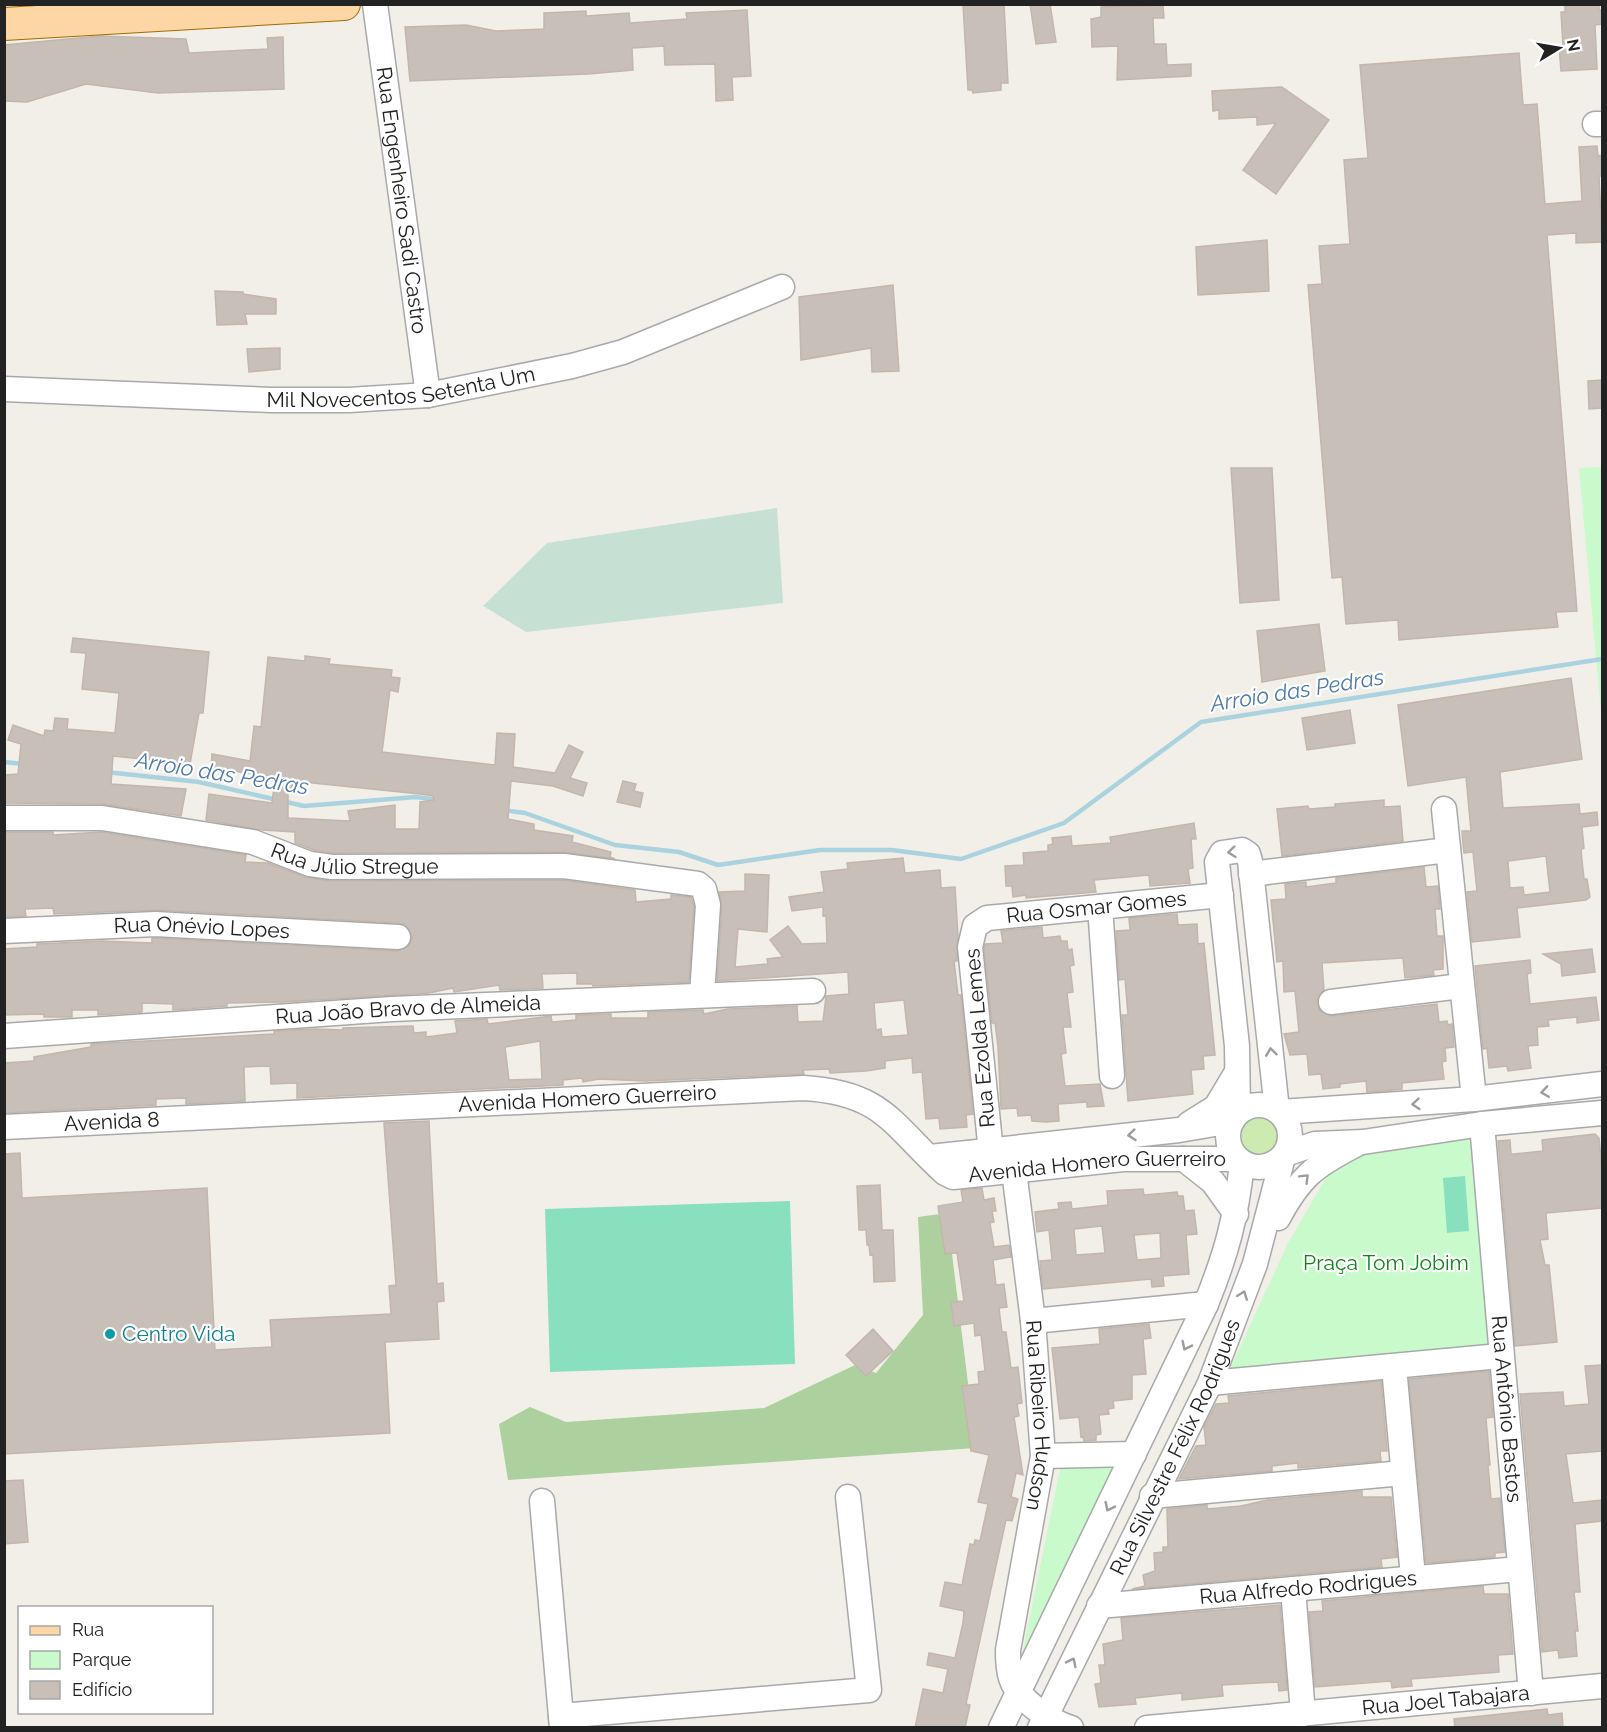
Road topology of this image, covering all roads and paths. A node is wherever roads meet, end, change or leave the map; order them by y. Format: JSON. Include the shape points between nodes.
{"nodes":[{"id":1,"x":344,"y":4,"type":"edge"},
{"id":2,"x":375,"y":4,"type":"edge"},
{"id":3,"x":4,"y":24,"type":"edge"},
{"id":4,"x":782,"y":287,"type":"dead end"},
{"id":5,"x":4,"y":389,"type":"edge"},
{"id":6,"x":428,"y":394,"type":"junction"},
{"id":7,"x":1444,"y":809,"type":"dead end"},
{"id":8,"x":4,"y":818,"type":"edge"},
{"id":9,"x":1448,"y":850,"type":"junction"},
{"id":10,"x":1251,"y":873,"type":"junction"},
{"id":11,"x":1221,"y":895,"type":"junction"},
{"id":12,"x":1100,"y":907,"type":"junction"},
{"id":13,"x":975,"y":926,"type":"joint"},
{"id":14,"x":4,"y":931,"type":"edge"},
{"id":15,"x":398,"y":937,"type":"dead end"},
{"id":16,"x":1461,"y":986,"type":"junction"},
{"id":17,"x":813,"y":991,"type":"dead end"},
{"id":18,"x":702,"y":995,"type":"junction"},
{"id":19,"x":1330,"y":1002,"type":"dead end"},
{"id":20,"x":4,"y":1036,"type":"edge"},
{"id":21,"x":1237,"y":1072,"type":"junction"},
{"id":22,"x":1112,"y":1076,"type":"dead end"},
{"id":23,"x":1602,"y":1083,"type":"edge"},
{"id":24,"x":1275,"y":1084,"type":"junction"},
{"id":25,"x":1474,"y":1099,"type":"junction"},
{"id":26,"x":1279,"y":1111,"type":"junction"},
{"id":27,"x":1323,"y":1111,"type":"junction"},
{"id":28,"x":1602,"y":1113,"type":"edge"},
{"id":29,"x":219,"y":1116,"type":"joint"},
{"id":30,"x":1235,"y":1117,"type":"junction"},
{"id":31,"x":1482,"y":1124,"type":"junction"},
{"id":32,"x":4,"y":1127,"type":"edge"},
{"id":33,"x":1179,"y":1130,"type":"junction"},
{"id":34,"x":1363,"y":1142,"type":"junction"},
{"id":35,"x":991,"y":1152,"type":"junction"},
{"id":36,"x":1284,"y":1155,"type":"junction"},
{"id":37,"x":930,"y":1157,"type":"junction"},
{"id":38,"x":1184,"y":1159,"type":"junction"},
{"id":39,"x":1240,"y":1161,"type":"junction"},
{"id":40,"x":1014,"y":1171,"type":"junction"},
{"id":41,"x":1236,"y":1214,"type":"junction"},
{"id":42,"x":1255,"y":1264,"type":"junction"},
{"id":43,"x":1206,"y":1304,"type":"junction"},
{"id":44,"x":1033,"y":1321,"type":"junction"},
{"id":45,"x":1500,"y":1356,"type":"junction"},
{"id":46,"x":1394,"y":1367,"type":"junction"},
{"id":47,"x":1210,"y":1383,"type":"junction"},
{"id":48,"x":1134,"y":1454,"type":"junction"},
{"id":49,"x":1043,"y":1456,"type":"junction"},
{"id":50,"x":1403,"y":1473,"type":"junction"},
{"id":51,"x":1152,"y":1496,"type":"junction"},
{"id":52,"x":848,"y":1497,"type":"dead end"},
{"id":53,"x":542,"y":1501,"type":"dead end"},
{"id":54,"x":1519,"y":1569,"type":"junction"},
{"id":55,"x":1413,"y":1577,"type":"junction"},
{"id":56,"x":1293,"y":1589,"type":"junction"},
{"id":57,"x":1099,"y":1606,"type":"junction"},
{"id":58,"x":1602,"y":1686,"type":"edge"},
{"id":59,"x":1020,"y":1693,"type":"junction"},
{"id":60,"x":1531,"y":1693,"type":"junction"},
{"id":61,"x":1303,"y":1714,"type":"junction"},
{"id":62,"x":1043,"y":1721,"type":"edge"},
{"id":63,"x":562,"y":1722,"type":"edge"},
{"id":64,"x":1001,"y":1728,"type":"edge"},
{"id":65,"x":1071,"y":1728,"type":"edge"},
{"id":66,"x":1147,"y":1728,"type":"edge"}],
"edges":[{"from":1,"to":3,"type":"main road"},
{"from":2,"to":6,"type":"street","name":"Rua Engenheiro Sadi Castro"},
{"from":4,"to":6,"type":"street","name":"Mil Novecentos Setenta Um","via":[[623,352]]},
{"from":5,"to":6,"type":"street","name":"Mil Novecentos Setenta Um","via":[[271,400]]},
{"from":7,"to":9,"type":"street"},
{"from":8,"to":18,"type":"street","name":"Rua Júlio Stregue","via":[[102,818],[253,842],[310,864],[332,867],[564,867],[689,882],[704,889],[708,905]]},
{"from":9,"to":10,"type":"street"},
{"from":9,"to":16,"type":"street"},
{"from":10,"to":11,"type":"street","one_way":true,"via":[[1245,851],[1220,854],[1217,862]]},
{"from":24,"to":10,"type":"street","one_way":true},
{"from":11,"to":12,"type":"street","name":"Rua Osmar Gomes"},
{"from":11,"to":21,"type":"street"},
{"from":12,"to":13,"type":"street","name":"Rua Osmar Gomes","via":[[987,918]]},
{"from":12,"to":22,"type":"street"},
{"from":13,"to":35,"type":"street","name":"Rua Ezolda Lemes","via":[[970,947]]},
{"from":14,"to":15,"type":"street","name":"Rua Onévio Lopes","via":[[155,924]]},
{"from":16,"to":19,"type":"street"},
{"from":16,"to":25,"type":"street"},
{"from":17,"to":18,"type":"street","name":"Rua João Bravo de Almeida"},
{"from":18,"to":20,"type":"street","name":"Rua João Bravo de Almeida","via":[[392,1009]]},
{"from":21,"to":30,"type":"street"},
{"from":21,"to":33,"type":"street","via":[[1216,1107]]},
{"from":23,"to":25,"type":"street","one_way":true},
{"from":24,"to":26,"type":"street"},
{"from":24,"to":27,"type":"street","via":[[1294,1100]]},
{"from":25,"to":27,"type":"street","one_way":true},
{"from":26,"to":27,"type":"street"},
{"from":26,"to":30,"type":"street","via":[[1262,1104],[1245,1108]]},
{"from":26,"to":36,"type":"street","via":[[1290,1128]]},
{"from":28,"to":31,"type":"street"},
{"from":29,"to":32,"type":"street","name":"Avenida 8"},
{"from":29,"to":37,"type":"street","name":"Avenida Homero Guerreiro","via":[[804,1088],[854,1095],[874,1106]]},
{"from":30,"to":33,"type":"street","name":"Avenida Homero Guerreiro"},
{"from":30,"to":39,"type":"street","via":[[1228,1141]]},
{"from":31,"to":34,"type":"street"},
{"from":31,"to":45,"type":"street","name":"Rua Antônio Bastos"},
{"from":33,"to":35,"type":"street","name":"Avenida Homero Guerreiro","one_way":true},
{"from":34,"to":36,"type":"street","via":[[1315,1144]]},
{"from":42,"to":34,"type":"street","one_way":true,"via":[[1293,1190],[1319,1164]]},
{"from":35,"to":37,"type":"street","name":"Avenida Homero Guerreiro"},
{"from":36,"to":39,"type":"street","via":[[1264,1167]]},
{"from":36,"to":42,"type":"street","name":"Rua Silvestre Félix Rodrigues"},
{"from":37,"to":40,"type":"street","name":"Avenida Homero Guerreiro","via":[[953,1177]]},
{"from":38,"to":39,"type":"street","name":"Avenida Homero Guerreiro"},
{"from":38,"to":40,"type":"street","name":"Avenida Homero Guerreiro","via":[[1123,1159]]},
{"from":38,"to":41,"type":"street","via":[[1213,1182]]},
{"from":39,"to":41,"type":"street","name":"Rua Silvestre Félix Rodrigues"},
{"from":40,"to":44,"type":"street","name":"Rua Ribeiro Hudson"},
{"from":41,"to":43,"type":"street","name":"Rua Silvestre Félix Rodrigues","via":[[1226,1254]]},
{"from":47,"to":42,"type":"street","name":"Rua Silvestre Félix Rodrigues","one_way":true},
{"from":43,"to":44,"type":"street"},
{"from":43,"to":48,"type":"street","name":"Rua Silvestre Félix Rodrigues","one_way":true},
{"from":44,"to":49,"type":"street","name":"Rua Ribeiro Hudson"},
{"from":45,"to":46,"type":"street"},
{"from":45,"to":54,"type":"street","name":"Rua Antônio Bastos"},
{"from":46,"to":47,"type":"street"},
{"from":46,"to":50,"type":"street"},
{"from":47,"to":51,"type":"street","name":"Rua Silvestre Félix Rodrigues"},
{"from":48,"to":49,"type":"street"},
{"from":48,"to":59,"type":"street","name":"Rua Silvestre Félix Rodrigues","one_way":true},
{"from":49,"to":59,"type":"street","name":"Rua Ribeiro Hudson","via":[[1008,1650],[1011,1680]]},
{"from":50,"to":51,"type":"street"},
{"from":50,"to":55,"type":"street"},
{"from":51,"to":57,"type":"street","name":"Rua Silvestre Félix Rodrigues"},
{"from":52,"to":63,"type":"street","via":[[869,1690]]},
{"from":53,"to":63,"type":"street"},
{"from":54,"to":55,"type":"street","name":"Rua Alfredo Rodrigues"},
{"from":54,"to":60,"type":"street","name":"Rua Antônio Bastos"},
{"from":55,"to":56,"type":"street","name":"Rua Alfredo Rodrigues"},
{"from":56,"to":57,"type":"street","name":"Rua Alfredo Rodrigues"},
{"from":56,"to":61,"type":"street"},
{"from":62,"to":57,"type":"street","name":"Rua Silvestre Félix Rodrigues","one_way":true},
{"from":58,"to":60,"type":"street","name":"Rua Joel Tabajara"},
{"from":59,"to":62,"type":"street"},
{"from":59,"to":64,"type":"street","name":"Rua Silvestre Félix Rodrigues"},
{"from":60,"to":61,"type":"street","name":"Rua Joel Tabajara"},
{"from":61,"to":66,"type":"street","name":"Rua Joel Tabajara"},
{"from":62,"to":65,"type":"street"}]}
